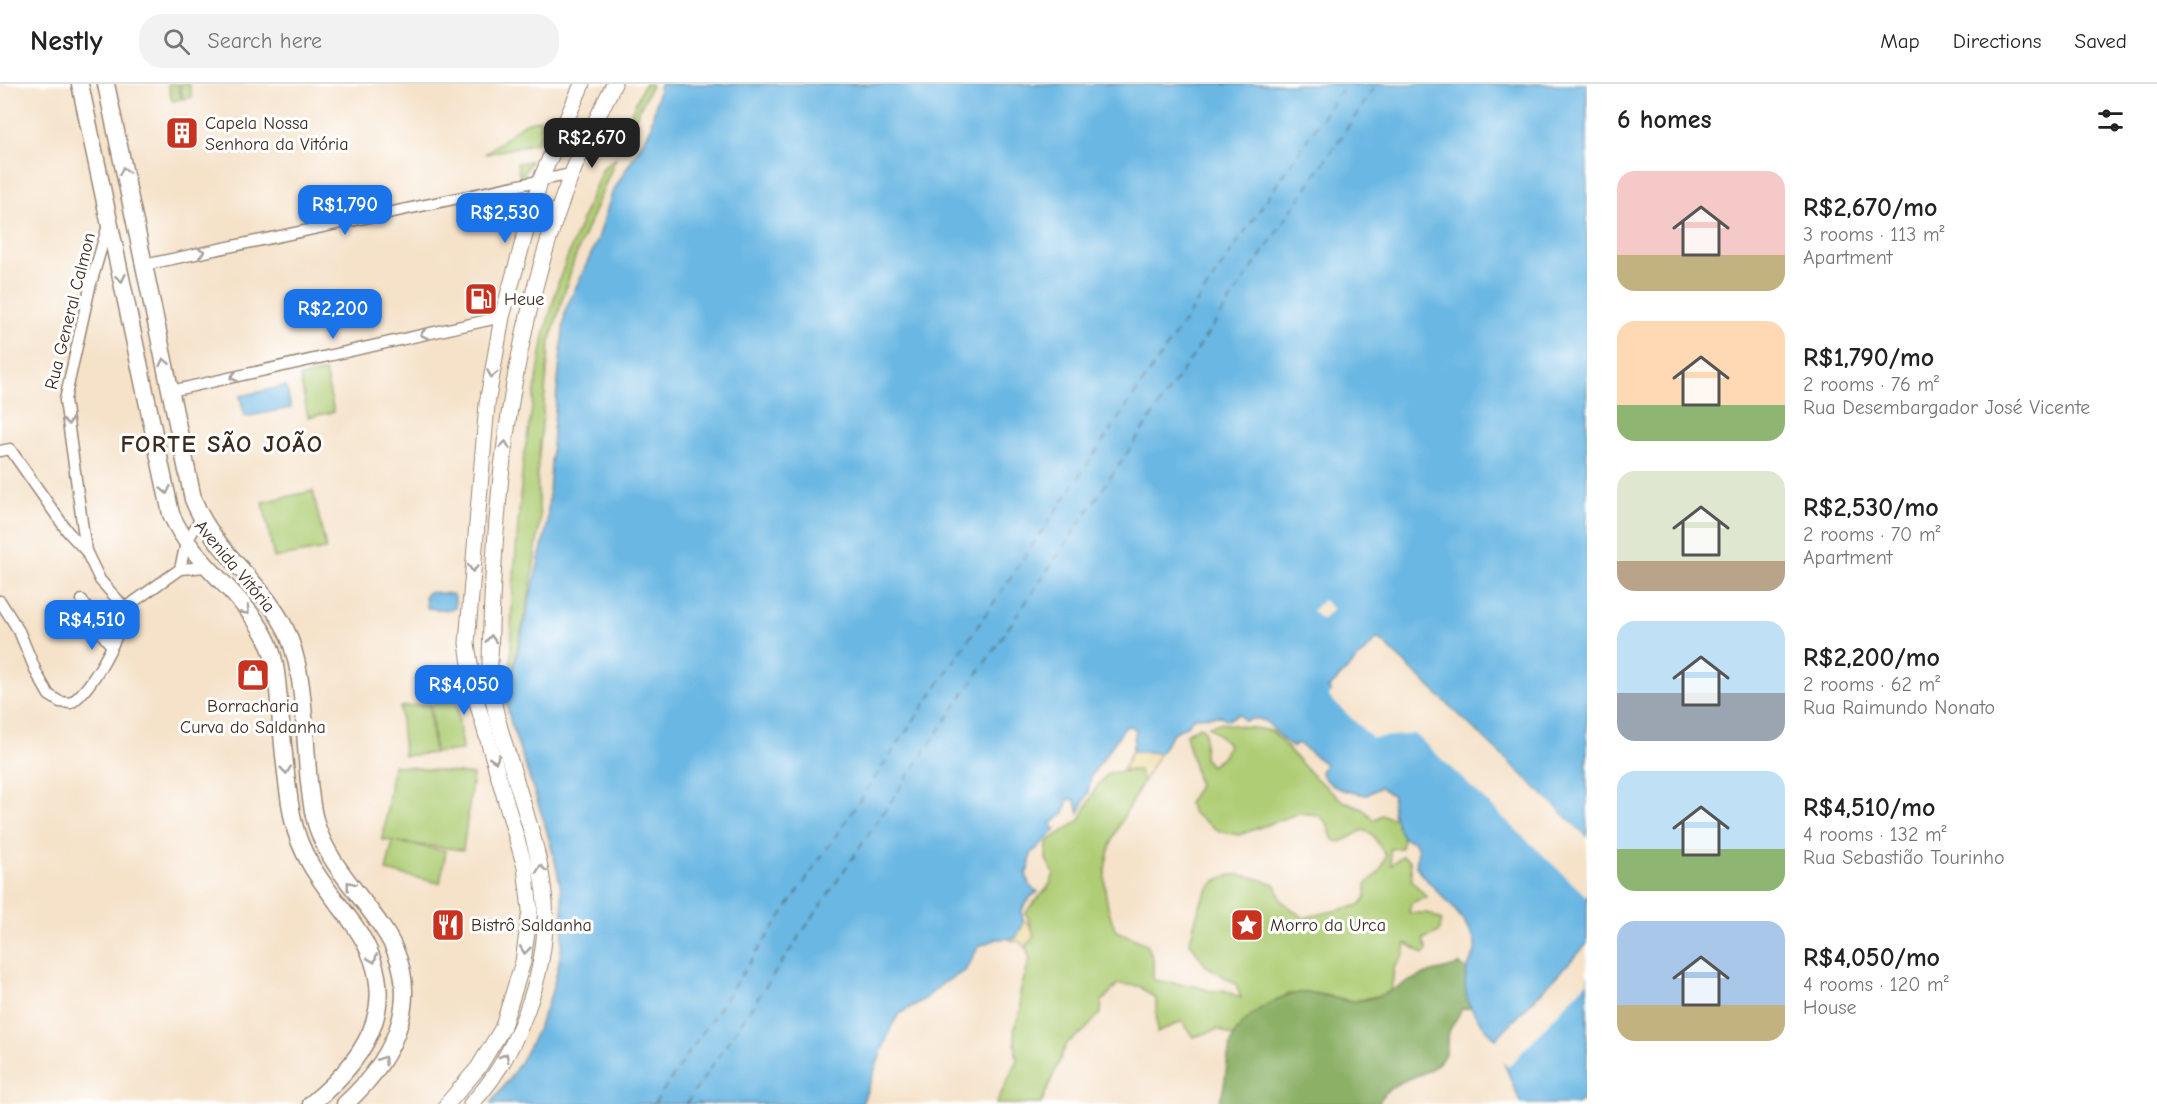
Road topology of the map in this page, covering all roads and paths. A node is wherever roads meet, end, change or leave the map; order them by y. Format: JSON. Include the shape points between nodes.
{"nodes":[{"id":1,"x":80,"y":84,"type":"edge"},
{"id":2,"x":106,"y":84,"type":"edge"},
{"id":3,"x":582,"y":84,"type":"edge"},
{"id":4,"x":614,"y":84,"type":"edge"},
{"id":5,"x":571,"y":174,"type":"junction"},
{"id":6,"x":540,"y":181,"type":"junction"},
{"id":7,"x":109,"y":221,"type":"junction"},
{"id":8,"x":144,"y":265,"type":"junction"},
{"id":9,"x":502,"y":316,"type":"junction"},
{"id":10,"x":171,"y":391,"type":"junction"},
{"id":11,"x":0,"y":451,"type":"edge"},
{"id":12,"x":201,"y":518,"type":"junction"},
{"id":13,"x":82,"y":520,"type":"junction"},
{"id":14,"x":68,"y":532,"type":"junction"},
{"id":15,"x":186,"y":543,"type":"junction"},
{"id":16,"x":86,"y":551,"type":"junction"},
{"id":17,"x":207,"y":567,"type":"junction"},
{"id":18,"x":180,"y":569,"type":"junction"},
{"id":19,"x":82,"y":600,"type":"dead end"},
{"id":20,"x":0,"y":601,"type":"edge"},
{"id":21,"x":125,"y":608,"type":"junction"},
{"id":22,"x":111,"y":645,"type":"junction"},
{"id":23,"x":311,"y":1104,"type":"edge"},
{"id":24,"x":345,"y":1104,"type":"edge"},
{"id":25,"x":447,"y":1104,"type":"edge"},
{"id":26,"x":471,"y":1104,"type":"edge"}],
"edges":[{"from":1,"to":7,"type":"main road","name":"Avenida Vitória"},
{"from":8,"to":2,"type":"main road","name":"Avenida Vitória","one_way":true},
{"from":3,"to":6,"type":"main road"},
{"from":4,"to":5,"type":"main road"},
{"from":5,"to":6,"type":"street"},
{"from":26,"to":5,"type":"main road","one_way":true,"via":[[503,1063],[528,1010],[539,967],[545,906],[540,863],[497,714],[490,669],[493,564],[515,368],[546,245]]},
{"from":8,"to":6,"type":"street","one_way":true},
{"from":6,"to":9,"type":"main road"},
{"from":7,"to":13,"type":"street","name":"Rua General Calmon","one_way":true,"via":[[65,400]]},
{"from":7,"to":15,"type":"main road","name":"Avenida Vitória","one_way":true,"via":[[168,501]]},
{"from":10,"to":8,"type":"main road","name":"Avenida Vitória","one_way":true},
{"from":9,"to":10,"type":"street","one_way":true},
{"from":9,"to":25,"type":"main road","one_way":true,"via":[[487,404],[467,643],[474,692],[525,867],[530,910],[523,962],[502,1029],[478,1068]]},
{"from":10,"to":12,"type":"main road","name":"Avenida Vitória","via":[[193,499]]},
{"from":11,"to":14,"type":"street","via":[[10,449]]},
{"from":12,"to":15,"type":"street"},
{"from":24,"to":12,"type":"main road","name":"Avenida Vitória","one_way":true,"via":[[387,1056],[399,1027],[404,1004],[396,954],[384,929],[336,867],[318,832],[308,779],[297,664],[289,637],[275,612],[220,547]]},
{"from":13,"to":14,"type":"street"},
{"from":13,"to":16,"type":"street","name":"Rua General Calmon"},
{"from":14,"to":16,"type":"street"},
{"from":15,"to":17,"type":"main road","name":"Avenida Vitória"},
{"from":15,"to":18,"type":"street"},
{"from":16,"to":21,"type":"street","via":[[99,580]]},
{"from":17,"to":18,"type":"street"},
{"from":17,"to":23,"type":"main road","name":"Avenida Vitória","one_way":true,"via":[[255,620],[271,647],[292,819],[299,843],[318,879],[364,940],[377,970],[379,1000],[370,1035],[347,1070]]},
{"from":18,"to":21,"type":"street"},
{"from":19,"to":22,"type":"street"},
{"from":20,"to":22,"type":"street","via":[[49,695],[60,702],[71,703],[87,687]]},
{"from":21,"to":22,"type":"street"}]}
